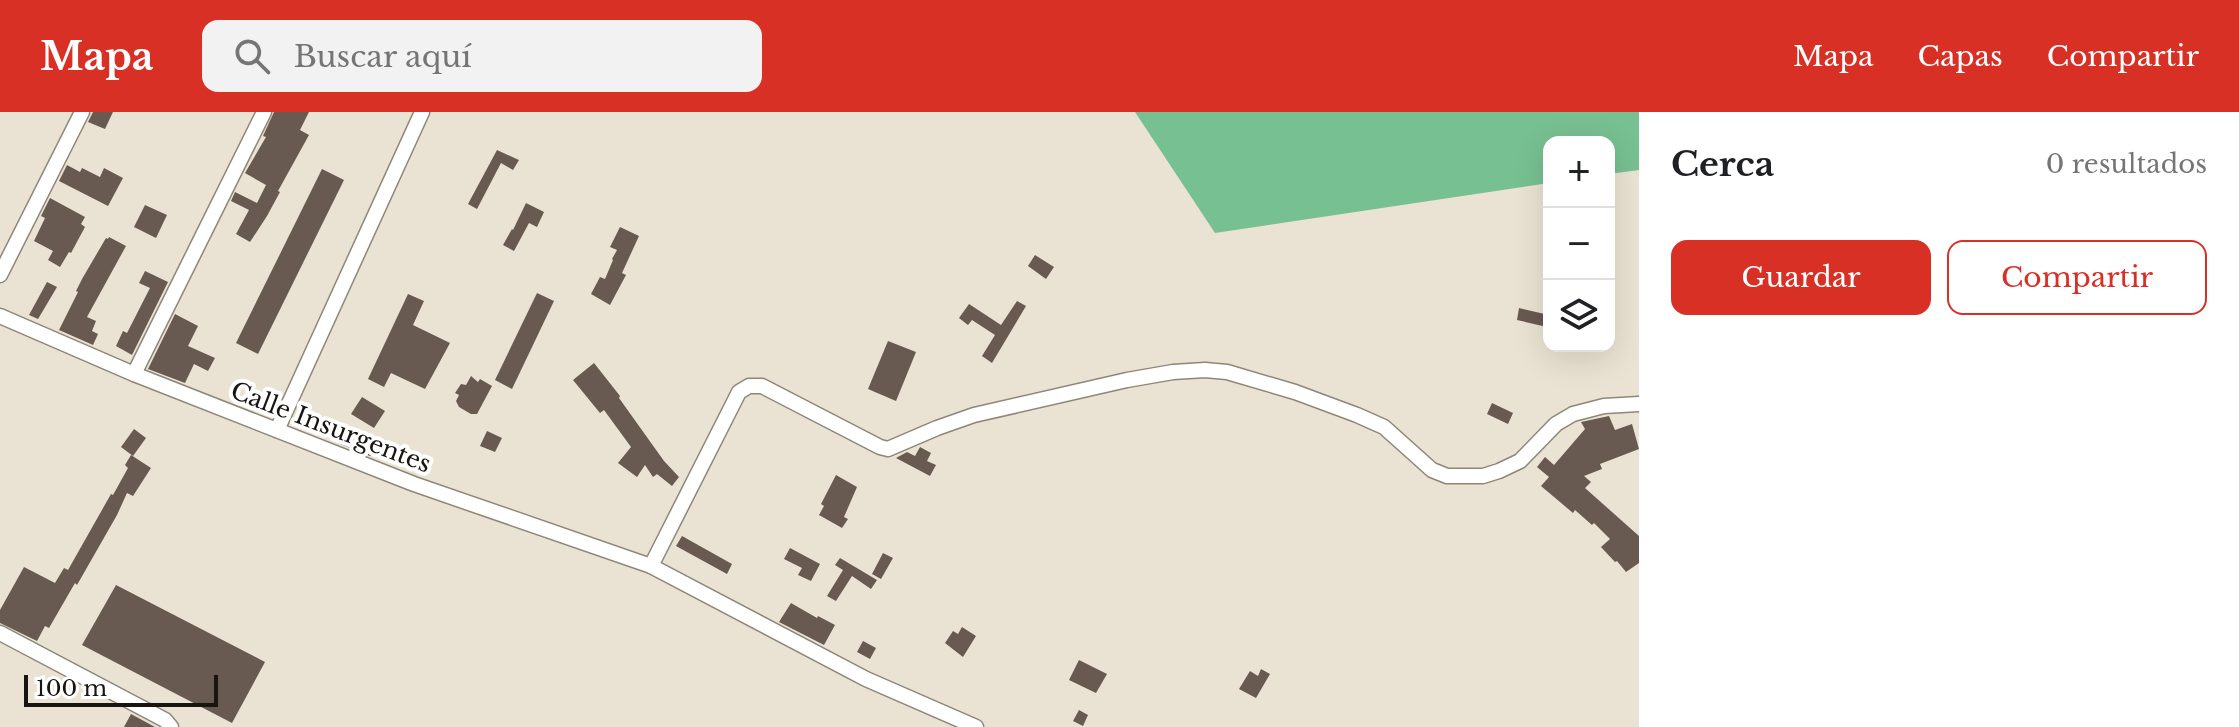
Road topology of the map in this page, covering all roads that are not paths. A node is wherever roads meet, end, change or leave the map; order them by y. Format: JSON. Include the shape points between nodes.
{"nodes":[{"id":1,"x":82,"y":112,"type":"edge"},
{"id":2,"x":264,"y":112,"type":"edge"},
{"id":3,"x":422,"y":112,"type":"edge"},
{"id":4,"x":0,"y":275,"type":"edge"},
{"id":5,"x":0,"y":316,"type":"edge"},
{"id":6,"x":134,"y":374,"type":"junction"},
{"id":7,"x":1639,"y":404,"type":"edge"},
{"id":8,"x":277,"y":430,"type":"junction"},
{"id":9,"x":651,"y":566,"type":"junction"},
{"id":10,"x":0,"y":633,"type":"edge"},
{"id":11,"x":168,"y":724,"type":"edge"},
{"id":12,"x":976,"y":727,"type":"edge"}],
"edges":[{"from":1,"to":4,"type":"street"},
{"from":2,"to":6,"type":"street"},
{"from":3,"to":8,"type":"street"},
{"from":5,"to":6,"type":"street","name":"Calle Insurgentes"},
{"from":6,"to":8,"type":"street","name":"Calle Insurgentes"},
{"from":7,"to":9,"type":"street","via":[[1573,414],[1520,461],[1483,476],[1462,477],[1432,470],[1384,427],[1227,372],[1173,372],[1127,380],[974,415],[888,449],[762,386],[749,386],[739,392]]},
{"from":8,"to":9,"type":"street","name":"Calle Insurgentes"},
{"from":9,"to":12,"type":"street","name":"Calle Insurgentes","via":[[866,679]]},
{"from":10,"to":11,"type":"street"}]}
